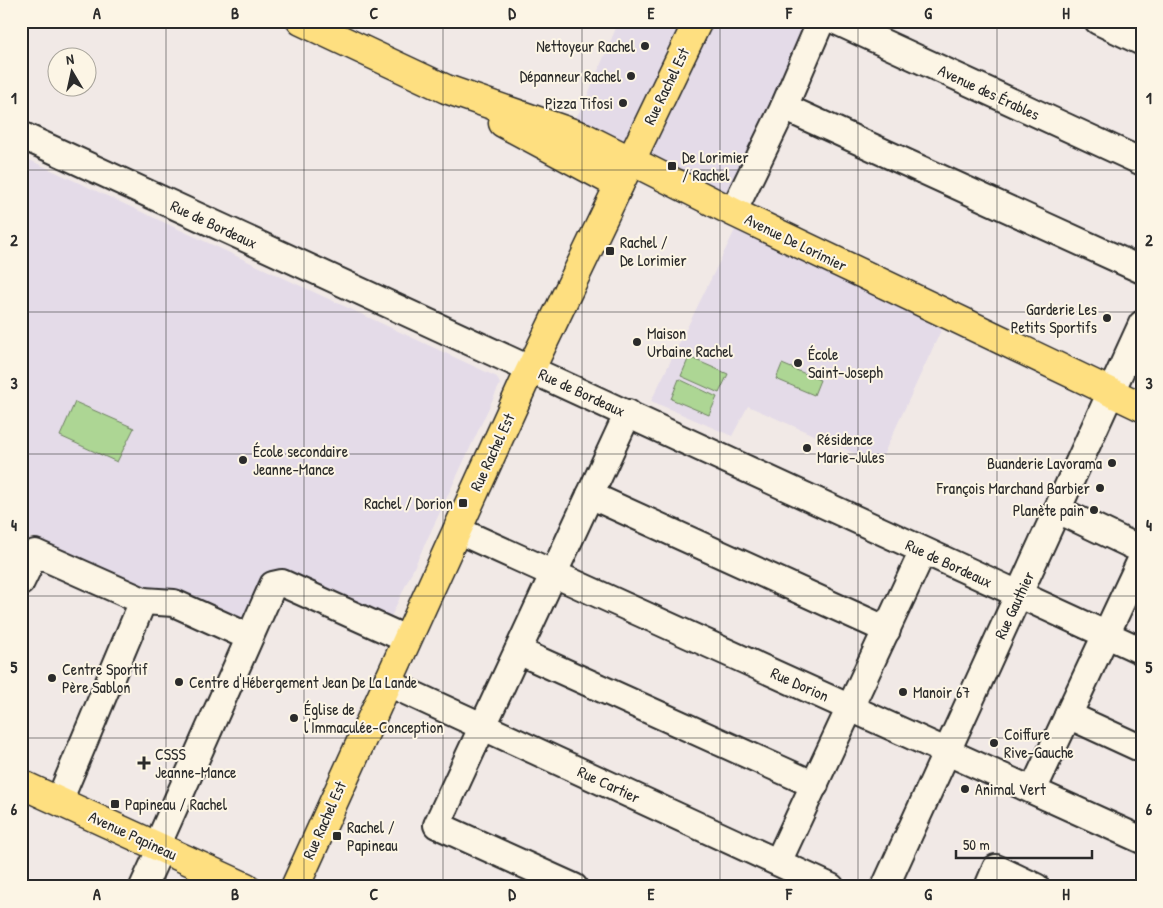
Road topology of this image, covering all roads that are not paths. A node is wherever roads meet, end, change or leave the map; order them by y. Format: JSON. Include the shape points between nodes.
{"nodes":[{"id":1,"x":301,"y":21,"type":"edge"},
{"id":2,"x":698,"y":21,"type":"edge"},
{"id":3,"x":821,"y":21,"type":"edge"},
{"id":4,"x":836,"y":21,"type":"edge"},
{"id":5,"x":1098,"y":21,"type":"edge"},
{"id":6,"x":1142,"y":42,"type":"edge"},
{"id":7,"x":446,"y":89,"type":"junction"},
{"id":8,"x":784,"y":107,"type":"junction"},
{"id":9,"x":21,"y":135,"type":"edge"},
{"id":10,"x":631,"y":160,"type":"junction"},
{"id":11,"x":1142,"y":162,"type":"edge"},
{"id":12,"x":619,"y":185,"type":"junction"},
{"id":13,"x":733,"y":212,"type":"junction"},
{"id":14,"x":1142,"y":270,"type":"edge"},
{"id":15,"x":1142,"y":324,"type":"edge"},
{"id":16,"x":531,"y":368,"type":"junction"},
{"id":17,"x":1110,"y":393,"type":"junction"},
{"id":18,"x":1142,"y":407,"type":"edge"},
{"id":19,"x":628,"y":413,"type":"junction"},
{"id":20,"x":590,"y":495,"type":"junction"},
{"id":21,"x":1058,"y":510,"type":"junction"},
{"id":22,"x":457,"y":530,"type":"junction"},
{"id":23,"x":1142,"y":550,"type":"edge"},
{"id":24,"x":923,"y":551,"type":"junction"},
{"id":25,"x":1142,"y":558,"type":"edge"},
{"id":26,"x":554,"y":573,"type":"junction"},
{"id":27,"x":21,"y":582,"type":"edge"},
{"id":28,"x":1019,"y":594,"type":"junction"},
{"id":29,"x":143,"y":602,"type":"junction"},
{"id":30,"x":887,"y":630,"type":"junction"},
{"id":31,"x":1107,"y":635,"type":"junction"},
{"id":32,"x":249,"y":637,"type":"junction"},
{"id":33,"x":406,"y":639,"type":"junction"},
{"id":34,"x":518,"y":651,"type":"junction"},
{"id":35,"x":1142,"y":651,"type":"edge"},
{"id":36,"x":386,"y":682,"type":"junction"},
{"id":37,"x":852,"y":707,"type":"junction"},
{"id":38,"x":1068,"y":715,"type":"junction"},
{"id":39,"x":484,"y":727,"type":"junction"},
{"id":40,"x":1142,"y":750,"type":"edge"},
{"id":41,"x":948,"y":751,"type":"junction"},
{"id":42,"x":21,"y":784,"type":"edge"},
{"id":43,"x":814,"y":785,"type":"junction"},
{"id":44,"x":1034,"y":790,"type":"junction"},
{"id":45,"x":59,"y":801,"type":"junction"},
{"id":46,"x":1142,"y":840,"type":"edge"},
{"id":47,"x":159,"y":847,"type":"junction"},
{"id":48,"x":778,"y":862,"type":"junction"},
{"id":49,"x":144,"y":887,"type":"edge"},
{"id":50,"x":246,"y":887,"type":"edge"},
{"id":51,"x":295,"y":887,"type":"edge"},
{"id":52,"x":574,"y":887,"type":"edge"},
{"id":53,"x":831,"y":887,"type":"edge"},
{"id":54,"x":885,"y":887,"type":"edge"},
{"id":55,"x":988,"y":887,"type":"edge"},
{"id":56,"x":1036,"y":887,"type":"edge"}],
"edges":[{"from":1,"to":7,"type":"main road","name":"Avenue De Lorimier"},
{"from":2,"to":10,"type":"main road","name":"Rue Rachel Est"},
{"from":3,"to":8,"type":"street"},
{"from":4,"to":11,"type":"street","name":"Avenue des Érables"},
{"from":5,"to":6,"type":"street"},
{"from":7,"to":10,"type":"main road","name":"Avenue De Lorimier","via":[[584,137]]},
{"from":7,"to":12,"type":"main road","name":"Avenue De Lorimier"},
{"from":8,"to":13,"type":"street"},
{"from":8,"to":14,"type":"street"},
{"from":9,"to":16,"type":"street","name":"Rue de Bordeaux"},
{"from":10,"to":12,"type":"main road","name":"Rue Rachel Est"},
{"from":10,"to":13,"type":"main road","name":"Avenue De Lorimier"},
{"from":12,"to":16,"type":"main road","name":"Rue Rachel Est"},
{"from":13,"to":17,"type":"main road","name":"Avenue De Lorimier"},
{"from":15,"to":17,"type":"street","name":"Rue Gauthier"},
{"from":16,"to":19,"type":"street","name":"Rue de Bordeaux"},
{"from":16,"to":22,"type":"main road","name":"Rue Rachel Est"},
{"from":17,"to":18,"type":"main road","name":"Avenue De Lorimier"},
{"from":17,"to":21,"type":"street","name":"Rue Gauthier"},
{"from":19,"to":20,"type":"street"},
{"from":19,"to":24,"type":"street","name":"Rue de Bordeaux"},
{"from":20,"to":26,"type":"street"},
{"from":20,"to":30,"type":"street"},
{"from":21,"to":23,"type":"street"},
{"from":21,"to":28,"type":"street","name":"Rue Gauthier"},
{"from":22,"to":26,"type":"street","name":"Rue Dorion"},
{"from":22,"to":33,"type":"main road","name":"Rue Rachel Est"},
{"from":24,"to":28,"type":"street","name":"Rue de Bordeaux"},
{"from":24,"to":30,"type":"street"},
{"from":25,"to":31,"type":"street"},
{"from":26,"to":34,"type":"street"},
{"from":26,"to":37,"type":"street","name":"Rue Dorion"},
{"from":27,"to":29,"type":"street","via":[[35,553]]},
{"from":28,"to":31,"type":"street","name":"Rue de Bordeaux"},
{"from":28,"to":41,"type":"street","name":"Rue Gauthier"},
{"from":29,"to":32,"type":"street","via":[[174,603]]},
{"from":29,"to":45,"type":"street"},
{"from":30,"to":37,"type":"street"},
{"from":31,"to":35,"type":"street","name":"Rue de Bordeaux"},
{"from":31,"to":38,"type":"street"},
{"from":32,"to":33,"type":"street","via":[[273,586],[282,583]]},
{"from":32,"to":47,"type":"street"},
{"from":33,"to":36,"type":"main road","name":"Rue Rachel Est"},
{"from":34,"to":39,"type":"street"},
{"from":34,"to":43,"type":"street"},
{"from":36,"to":39,"type":"street","name":"Rue Cartier"},
{"from":36,"to":51,"type":"main road","name":"Rue Rachel Est"},
{"from":37,"to":41,"type":"street","name":"Rue Dorion"},
{"from":37,"to":43,"type":"street"},
{"from":38,"to":40,"type":"street"},
{"from":38,"to":44,"type":"street"},
{"from":39,"to":48,"type":"street","name":"Rue Cartier"},
{"from":39,"to":52,"type":"street","via":[[437,825]]},
{"from":41,"to":44,"type":"street","name":"Rue Dorion"},
{"from":41,"to":54,"type":"street","name":"Rue Gauthier"},
{"from":42,"to":45,"type":"main road","name":"Avenue Papineau"},
{"from":43,"to":48,"type":"street"},
{"from":44,"to":46,"type":"street","name":"Rue Dorion"},
{"from":45,"to":47,"type":"main road","name":"Avenue Papineau"},
{"from":47,"to":49,"type":"street"},
{"from":47,"to":50,"type":"main road","name":"Avenue Papineau"},
{"from":48,"to":53,"type":"street","name":"Rue Cartier"},
{"from":55,"to":56,"type":"street","via":[[996,868]]}]}
